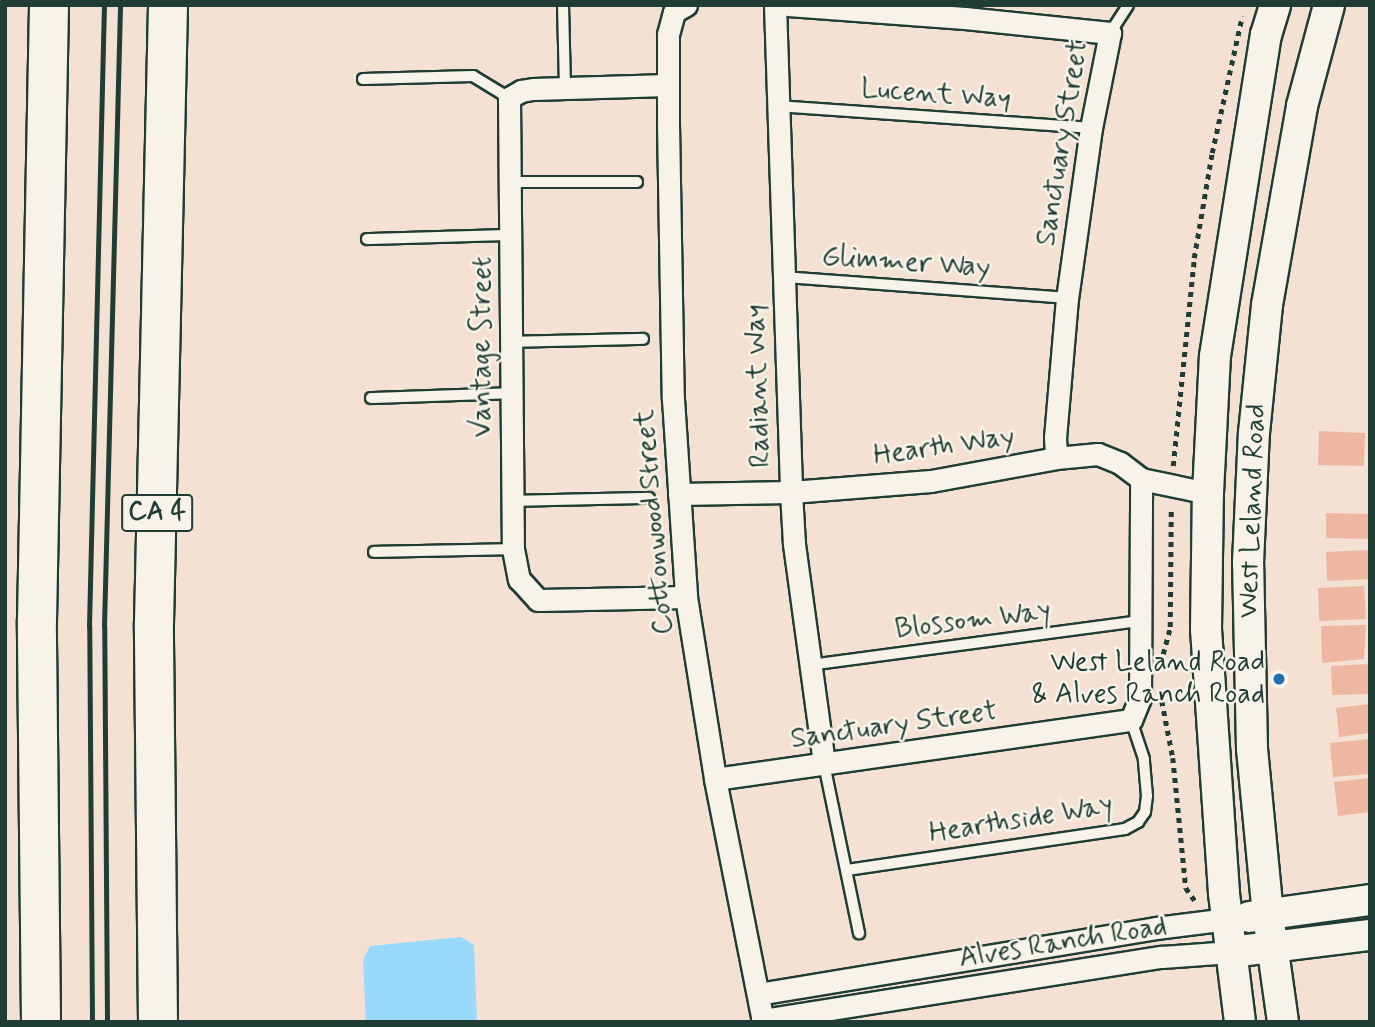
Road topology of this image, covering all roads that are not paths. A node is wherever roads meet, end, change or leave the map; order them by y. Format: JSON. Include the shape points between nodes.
{"nodes":[{"id":1,"x":49,"y":5,"type":"edge"},
{"id":2,"x":168,"y":5,"type":"edge"},
{"id":3,"x":563,"y":5,"type":"edge"},
{"id":4,"x":775,"y":5,"type":"edge"},
{"id":5,"x":788,"y":5,"type":"edge"},
{"id":6,"x":1128,"y":5,"type":"edge"},
{"id":7,"x":1275,"y":5,"type":"edge"},
{"id":8,"x":1329,"y":5,"type":"edge"},
{"id":9,"x":802,"y":6,"type":"edge"},
{"id":10,"x":680,"y":9,"type":"edge"},
{"id":11,"x":965,"y":11,"type":"edge"},
{"id":12,"x":1110,"y":33,"type":"junction"},
{"id":13,"x":363,"y":79,"type":"dead end"},
{"id":14,"x":668,"y":86,"type":"junction"},
{"id":15,"x":565,"y":87,"type":"junction"},
{"id":16,"x":509,"y":98,"type":"junction"},
{"id":17,"x":778,"y":106,"type":"junction"},
{"id":18,"x":1091,"y":128,"type":"junction"},
{"id":19,"x":508,"y":182,"type":"junction"},
{"id":20,"x":637,"y":182,"type":"dead end"},
{"id":21,"x":510,"y":235,"type":"junction"},
{"id":22,"x":367,"y":239,"type":"dead end"},
{"id":23,"x":784,"y":277,"type":"junction"},
{"id":24,"x":1067,"y":298,"type":"junction"},
{"id":25,"x":643,"y":339,"type":"dead end"},
{"id":26,"x":510,"y":342,"type":"junction"},
{"id":27,"x":511,"y":393,"type":"junction"},
{"id":28,"x":371,"y":398,"type":"dead end"},
{"id":29,"x":1056,"y":458,"type":"junction"},
{"id":30,"x":1141,"y":480,"type":"junction"},
{"id":31,"x":791,"y":492,"type":"junction"},
{"id":32,"x":1208,"y":493,"type":"junction"},
{"id":33,"x":679,"y":494,"type":"junction"},
{"id":34,"x":649,"y":498,"type":"dead end"},
{"id":35,"x":513,"y":501,"type":"junction"},
{"id":36,"x":513,"y":550,"type":"junction"},
{"id":37,"x":374,"y":552,"type":"dead end"},
{"id":38,"x":686,"y":597,"type":"junction"},
{"id":39,"x":1141,"y":621,"type":"junction"},
{"id":40,"x":810,"y":665,"type":"junction"},
{"id":41,"x":1131,"y":720,"type":"junction"},
{"id":42,"x":824,"y":764,"type":"junction"},
{"id":43,"x":715,"y":779,"type":"junction"},
{"id":44,"x":847,"y":870,"type":"junction"},
{"id":45,"x":1370,"y":900,"type":"edge"},
{"id":46,"x":1268,"y":915,"type":"junction"},
{"id":47,"x":1227,"y":919,"type":"junction"},
{"id":48,"x":859,"y":933,"type":"dead end"},
{"id":49,"x":1370,"y":935,"type":"edge"},
{"id":50,"x":1273,"y":949,"type":"junction"},
{"id":51,"x":1231,"y":952,"type":"junction"},
{"id":52,"x":758,"y":994,"type":"junction"},
{"id":53,"x":763,"y":1021,"type":"edge"},
{"id":54,"x":41,"y":1022,"type":"edge"},
{"id":55,"x":158,"y":1022,"type":"edge"},
{"id":56,"x":1240,"y":1022,"type":"edge"},
{"id":57,"x":1283,"y":1022,"type":"edge"}],
"edges":[{"from":1,"to":54,"type":"highway","via":[[37,620]]},
{"from":2,"to":55,"type":"highway","number":"CA 4","via":[[154,624]]},
{"from":3,"to":15,"type":"lane"},
{"from":4,"to":17,"type":"street","name":"Radiant Way"},
{"from":5,"to":9,"type":"street","name":"Sanctuary Street"},
{"from":6,"to":12,"type":"lane"},
{"from":7,"to":32,"type":"main road","name":"West Leland Road","via":[[1266,35],[1215,356]]},
{"from":8,"to":46,"type":"main road","name":"West Leland Road","via":[[1302,106],[1269,292],[1254,433],[1249,679]]},
{"from":9,"to":11,"type":"street","name":"Sanctuary Street"},
{"from":10,"to":14,"type":"street","name":"Cottonwood Street","via":[[668,34]]},
{"from":11,"to":12,"type":"street","name":"Sanctuary Street"},
{"from":12,"to":18,"type":"street","name":"Sanctuary Street"},
{"from":13,"to":16,"type":"lane","via":[[473,76]]},
{"from":14,"to":15,"type":"street"},
{"from":14,"to":33,"type":"street","name":"Cottonwood Street"},
{"from":15,"to":16,"type":"street","via":[[521,91]]},
{"from":16,"to":19,"type":"street","name":"Vantage Street"},
{"from":17,"to":18,"type":"lane","name":"Lucent Way"},
{"from":17,"to":23,"type":"street","name":"Radiant Way"},
{"from":18,"to":24,"type":"street","name":"Sanctuary Street"},
{"from":19,"to":20,"type":"lane"},
{"from":19,"to":21,"type":"street","name":"Vantage Street"},
{"from":21,"to":22,"type":"lane"},
{"from":21,"to":26,"type":"street","name":"Vantage Street"},
{"from":23,"to":24,"type":"lane","name":"Glimmer Way"},
{"from":23,"to":31,"type":"street","name":"Radiant Way"},
{"from":24,"to":29,"type":"street","name":"Sanctuary Street"},
{"from":25,"to":26,"type":"lane"},
{"from":26,"to":27,"type":"street","name":"Vantage Street"},
{"from":27,"to":28,"type":"lane"},
{"from":27,"to":35,"type":"street","name":"Vantage Street"},
{"from":29,"to":30,"type":"street","name":"Hearth Way","via":[[1098,454]]},
{"from":29,"to":31,"type":"street","name":"Hearth Way","via":[[931,481]]},
{"from":30,"to":32,"type":"street","name":"Hearth Way"},
{"from":30,"to":39,"type":"street"},
{"from":31,"to":33,"type":"street","name":"Hearth Way"},
{"from":31,"to":40,"type":"street","name":"Radiant Way"},
{"from":32,"to":47,"type":"main road","name":"West Leland Road","via":[[1206,629]]},
{"from":33,"to":38,"type":"street","name":"Cottonwood Street"},
{"from":34,"to":35,"type":"lane"},
{"from":35,"to":36,"type":"street","name":"Vantage Street"},
{"from":36,"to":37,"type":"lane"},
{"from":36,"to":38,"type":"street","name":"Vantage Street","via":[[519,579],[538,600]]},
{"from":38,"to":43,"type":"street","name":"Cottonwood Street"},
{"from":39,"to":40,"type":"lane","name":"Blossom Way"},
{"from":39,"to":41,"type":"street","via":[[1140,698]]},
{"from":40,"to":42,"type":"street","name":"Radiant Way"},
{"from":41,"to":42,"type":"street","name":"Sanctuary Street"},
{"from":41,"to":44,"type":"lane","name":"Hearthside Way","via":[[1144,759],[1147,796],[1145,812],[1125,829]]},
{"from":42,"to":43,"type":"street","name":"Sanctuary Street"},
{"from":42,"to":44,"type":"lane"},
{"from":43,"to":52,"type":"street","name":"Cottonwood Street"},
{"from":44,"to":48,"type":"lane"},
{"from":45,"to":46,"type":"main road","name":"Alves Ranch Road"},
{"from":46,"to":47,"type":"main road","name":"Alves Ranch Road"},
{"from":46,"to":50,"type":"main road","name":"West Leland Road"},
{"from":47,"to":51,"type":"main road","name":"West Leland Road"},
{"from":47,"to":52,"type":"street","name":"Alves Ranch Road"},
{"from":49,"to":50,"type":"main road","name":"Alves Ranch Road"},
{"from":50,"to":51,"type":"main road","name":"Alves Ranch Road"},
{"from":50,"to":57,"type":"main road","name":"West Leland Road"},
{"from":51,"to":53,"type":"street","name":"Alves Ranch Road","via":[[1162,957]]},
{"from":51,"to":56,"type":"main road","name":"West Leland Road"},
{"from":52,"to":53,"type":"street","name":"Cottonwood Street"}]}
